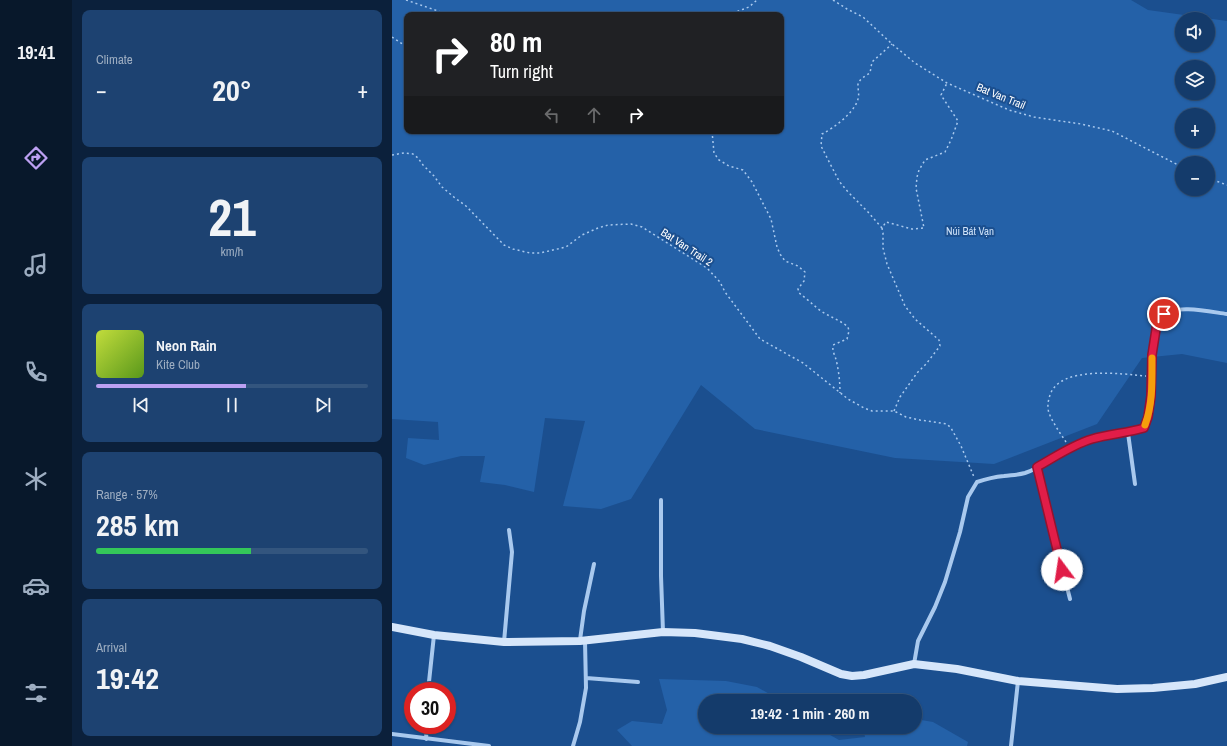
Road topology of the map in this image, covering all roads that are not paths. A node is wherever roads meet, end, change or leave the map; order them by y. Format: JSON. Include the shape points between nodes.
{"nodes":[{"id":1,"x":1227,"y":314,"type":"edge"},
{"id":2,"x":1128,"y":433,"type":"junction"},
{"id":3,"x":1037,"y":467,"type":"junction"},
{"id":4,"x":1135,"y":484,"type":"dead end"},
{"id":5,"x":661,"y":500,"type":"dead end"},
{"id":6,"x":509,"y":530,"type":"dead end"},
{"id":7,"x":594,"y":564,"type":"dead end"},
{"id":8,"x":1070,"y":599,"type":"dead end"},
{"id":9,"x":392,"y":627,"type":"edge"},
{"id":10,"x":663,"y":632,"type":"junction"},
{"id":11,"x":434,"y":635,"type":"junction"},
{"id":12,"x":583,"y":641,"type":"junction"},
{"id":13,"x":504,"y":642,"type":"junction"},
{"id":14,"x":914,"y":664,"type":"junction"},
{"id":15,"x":1227,"y":677,"type":"edge"},
{"id":16,"x":586,"y":678,"type":"junction"},
{"id":17,"x":1018,"y":681,"type":"junction"},
{"id":18,"x":429,"y":682,"type":"edge"},
{"id":19,"x":638,"y":682,"type":"dead end"},
{"id":20,"x":392,"y":734,"type":"edge"},
{"id":21,"x":426,"y":734,"type":"edge"},
{"id":22,"x":426,"y":739,"type":"junction"},
{"id":23,"x":489,"y":746,"type":"edge"},
{"id":24,"x":573,"y":746,"type":"edge"},
{"id":25,"x":1011,"y":746,"type":"edge"}],
"edges":[{"from":1,"to":2,"type":"street","via":[[1194,310],[1174,310],[1164,314],[1157,323],[1152,355],[1148,417],[1144,428]]},
{"from":2,"to":3,"type":"street","via":[[1091,439],[1069,448]]},
{"from":2,"to":4,"type":"street"},
{"from":3,"to":8,"type":"street"},
{"from":3,"to":14,"type":"street","via":[[1025,473],[977,482],[968,497],[945,582],[918,641]]},
{"from":5,"to":10,"type":"street","via":[[660,576]]},
{"from":6,"to":13,"type":"street","via":[[512,552]]},
{"from":7,"to":12,"type":"street","via":[[584,611]]},
{"from":9,"to":11,"type":"main road"},
{"from":10,"to":12,"type":"main road"},
{"from":10,"to":14,"type":"main road","via":[[742,639],[770,646],[852,676]]},
{"from":11,"to":13,"type":"main road"},
{"from":11,"to":18,"type":"street"},
{"from":12,"to":13,"type":"main road"},
{"from":12,"to":16,"type":"street"},
{"from":14,"to":17,"type":"main road","via":[[957,669]]},
{"from":15,"to":17,"type":"main road","via":[[1195,684],[1117,689]]},
{"from":16,"to":19,"type":"street"},
{"from":16,"to":24,"type":"street","via":[[580,722]]},
{"from":17,"to":25,"type":"street"},
{"from":20,"to":22,"type":"street"},
{"from":21,"to":22,"type":"street"},
{"from":22,"to":23,"type":"street"}]}
